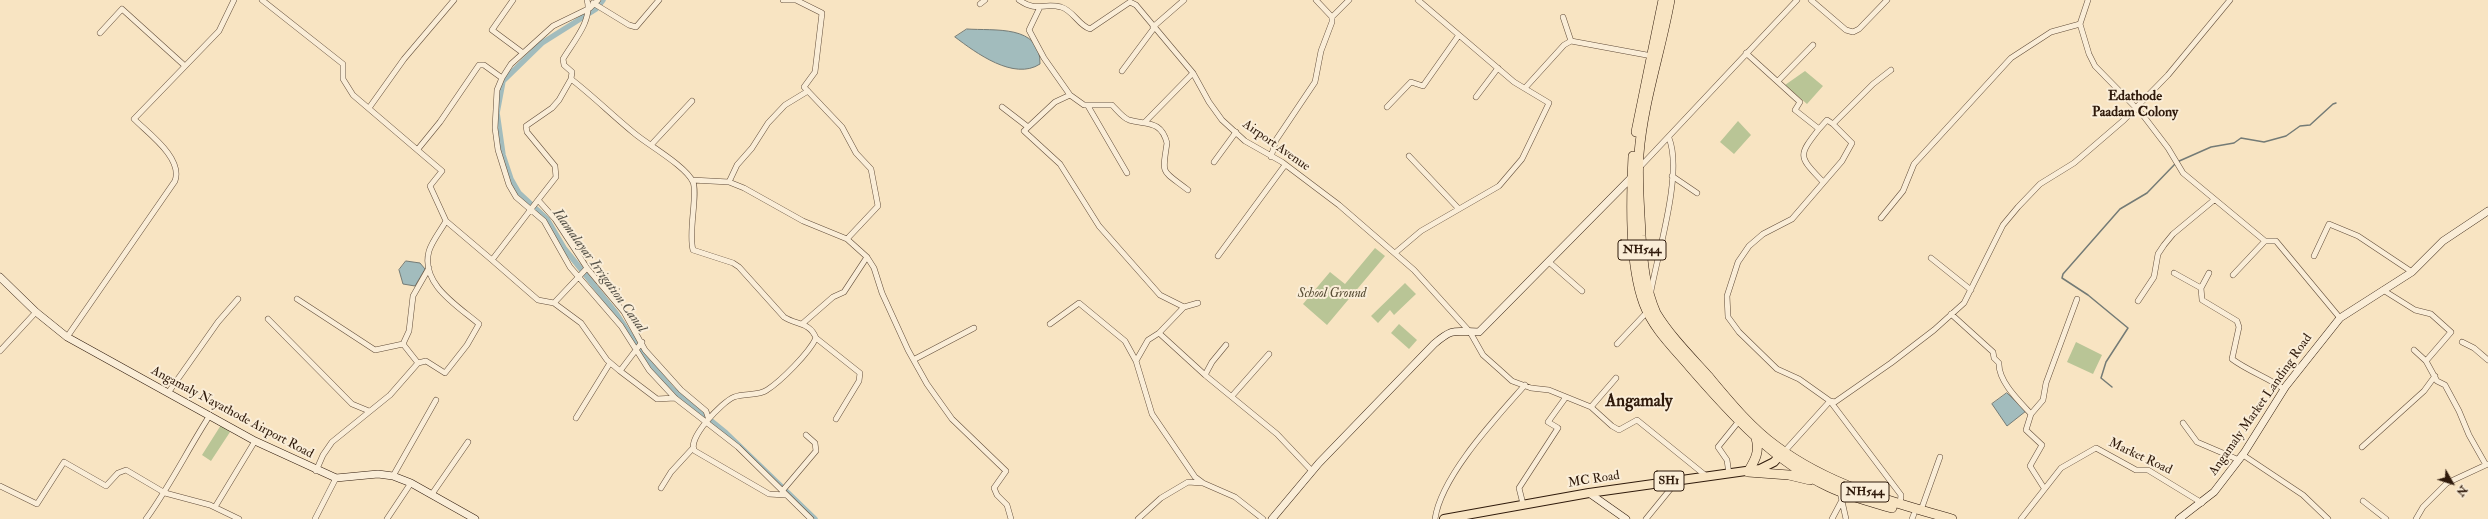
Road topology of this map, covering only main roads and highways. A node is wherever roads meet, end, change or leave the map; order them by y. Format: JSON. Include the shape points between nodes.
{"nodes":[{"id":1,"x":1664,"y":0,"type":"edge"},
{"id":2,"x":1670,"y":0,"type":"edge"},
{"id":3,"x":1631,"y":178,"type":"junction"},
{"id":4,"x":2488,"y":211,"type":"edge"},
{"id":5,"x":0,"y":277,"type":"edge"},
{"id":6,"x":1756,"y":438,"type":"junction"},
{"id":7,"x":1780,"y":453,"type":"junction"},
{"id":8,"x":1748,"y":472,"type":"junction"},
{"id":9,"x":1817,"y":481,"type":"junction"},
{"id":10,"x":1589,"y":493,"type":"junction"},
{"id":11,"x":1915,"y":514,"type":"edge"},
{"id":12,"x":475,"y":519,"type":"edge"},
{"id":13,"x":1272,"y":519,"type":"edge"},
{"id":14,"x":1444,"y":519,"type":"edge"},
{"id":15,"x":1626,"y":519,"type":"edge"},
{"id":16,"x":1930,"y":519,"type":"edge"},
{"id":17,"x":1952,"y":519,"type":"edge"},
{"id":18,"x":2179,"y":519,"type":"edge"}],
"edges":[{"from":1,"to":3,"type":"highway","number":"NH544","via":[[1638,115]]},
{"from":2,"to":7,"type":"highway","number":"NH544","via":[[1643,124],[1639,168],[1643,257],[1649,298],[1661,321],[1684,349]]},
{"from":3,"to":6,"type":"highway","number":"NH544","via":[[1636,270],[1647,312],[1658,329]]},
{"from":3,"to":13,"type":"main road","via":[[1479,332],[1448,332],[1434,344],[1312,471]]},
{"from":4,"to":18,"type":"main road","name":"Angamaly Market Landing Road","via":[[2443,241],[2412,272],[2340,318],[2284,389],[2241,458],[2202,503]]},
{"from":5,"to":12,"type":"main road","name":"Angamaly Nayathode Airport Road","via":[[67,338],[255,441],[336,478],[378,474],[393,476],[432,494]]},
{"from":6,"to":7,"type":"highway","number":"NH544"},
{"from":6,"to":8,"type":"highway","via":[[1756,459]]},
{"from":7,"to":8,"type":"main road","name":"MC Road","number":"SH1"},
{"from":7,"to":9,"type":"highway","number":"NH544"},
{"from":7,"to":11,"type":"highway","number":"NH544","via":[[1842,483],[1900,504]]},
{"from":8,"to":9,"type":"highway","number":"SH1","via":[[1789,475]]},
{"from":8,"to":10,"type":"main road","name":"MC Road","number":"SH1","via":[[1705,475]]},
{"from":9,"to":11,"type":"highway","number":"NH544","via":[[1840,492]]},
{"from":10,"to":14,"type":"main road","name":"MC Road","number":"SH1"},
{"from":10,"to":15,"type":"main road"},
{"from":11,"to":16,"type":"highway","number":"NH544"},
{"from":11,"to":17,"type":"highway","number":"NH544"}]}
